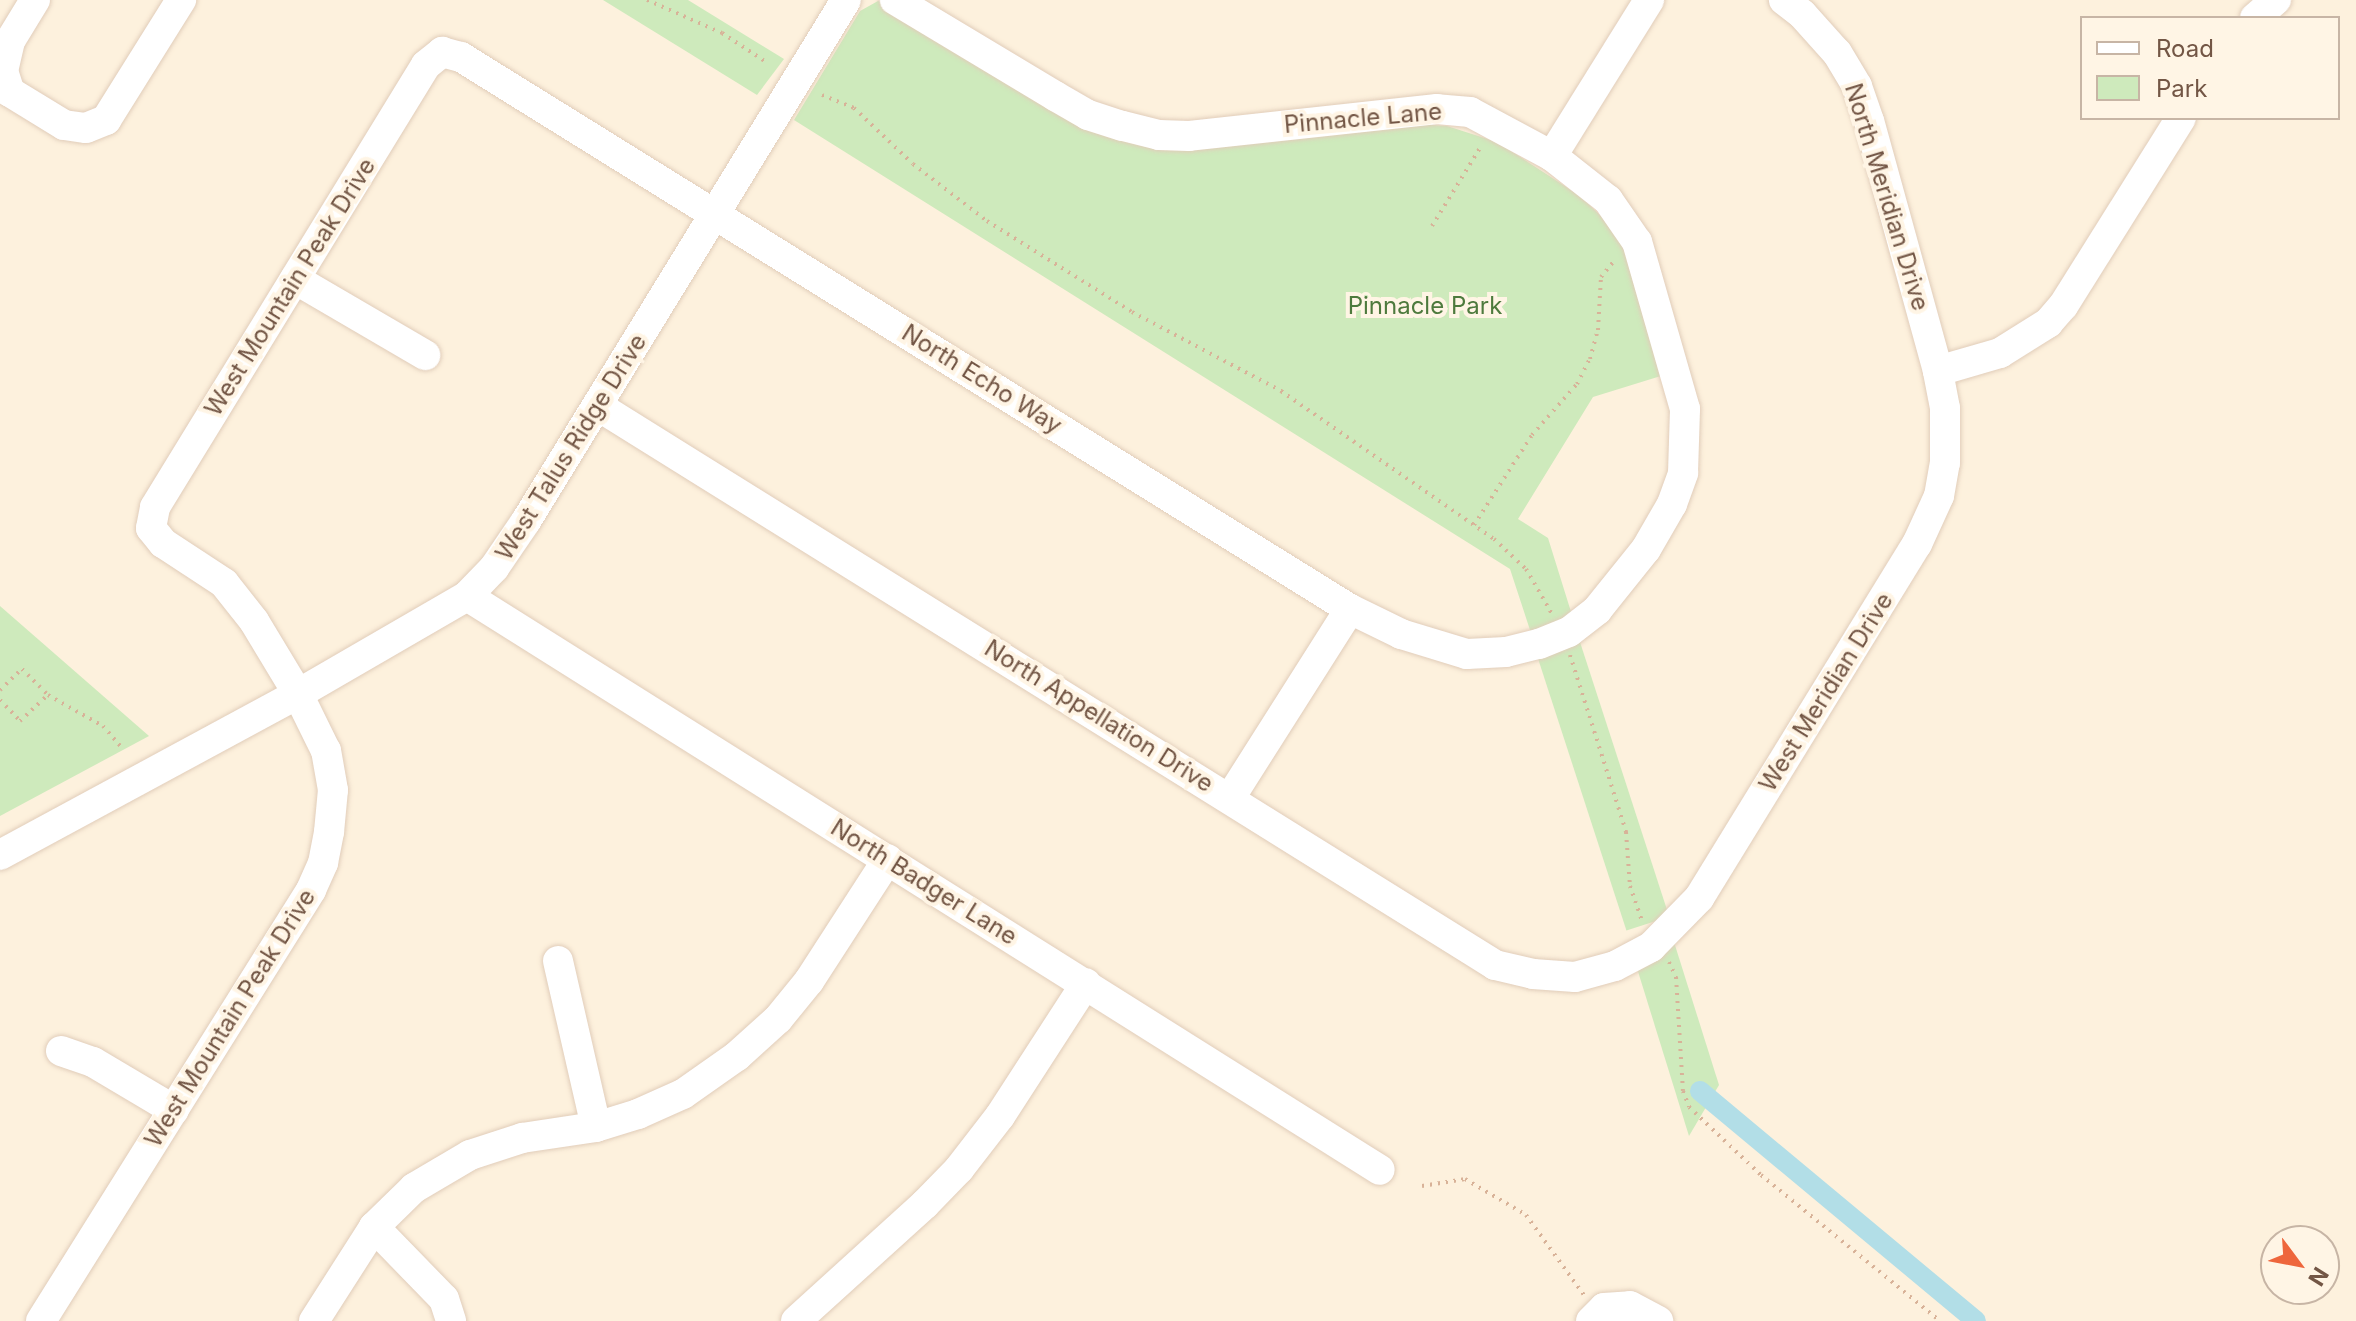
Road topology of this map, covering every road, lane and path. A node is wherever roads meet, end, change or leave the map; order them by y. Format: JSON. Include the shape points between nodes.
{"nodes":[{"id":1,"x":35,"y":0,"type":"edge"},
{"id":2,"x":181,"y":0,"type":"edge"},
{"id":3,"x":647,"y":0,"type":"edge"},
{"id":4,"x":846,"y":0,"type":"edge"},
{"id":5,"x":895,"y":0,"type":"edge"},
{"id":6,"x":1649,"y":0,"type":"edge"},
{"id":7,"x":1784,"y":0,"type":"edge"},
{"id":8,"x":2276,"y":0,"type":"edge"},
{"id":9,"x":2257,"y":16,"type":"edge"},
{"id":10,"x":442,"y":52,"type":"joint"},
{"id":11,"x":766,"y":62,"type":"dead end"},
{"id":12,"x":5,"y":95,"type":"edge"},
{"id":13,"x":822,"y":95,"type":"dead end"},
{"id":14,"x":2180,"y":120,"type":"edge"},
{"id":15,"x":1480,"y":148,"type":"dead end"},
{"id":16,"x":1552,"y":156,"type":"junction"},
{"id":17,"x":716,"y":212,"type":"junction"},
{"id":18,"x":1432,"y":226,"type":"dead end"},
{"id":19,"x":1615,"y":260,"type":"dead end"},
{"id":20,"x":295,"y":279,"type":"junction"},
{"id":21,"x":425,"y":355,"type":"dead end"},
{"id":22,"x":1938,"y":371,"type":"junction"},
{"id":23,"x":598,"y":406,"type":"junction"},
{"id":24,"x":1474,"y":525,"type":"junction"},
{"id":25,"x":467,"y":596,"type":"junction"},
{"id":26,"x":1350,"y":609,"type":"junction"},
{"id":27,"x":1550,"y":640,"type":"junction"},
{"id":28,"x":0,"y":690,"type":"edge"},
{"id":29,"x":298,"y":694,"type":"junction"},
{"id":30,"x":48,"y":695,"type":"junction"},
{"id":31,"x":0,"y":700,"type":"edge"},
{"id":32,"x":123,"y":749,"type":"dead end"},
{"id":33,"x":1230,"y":798,"type":"junction"},
{"id":34,"x":0,"y":855,"type":"edge"},
{"id":35,"x":888,"y":859,"type":"junction"},
{"id":36,"x":1642,"y":921,"type":"dead end"},
{"id":37,"x":558,"y":961,"type":"dead end"},
{"id":38,"x":1669,"y":961,"type":"dead end"},
{"id":39,"x":1615,"y":966,"type":"joint"},
{"id":40,"x":1086,"y":983,"type":"junction"},
{"id":41,"x":61,"y":1051,"type":"dead end"},
{"id":42,"x":174,"y":1110,"type":"junction"},
{"id":43,"x":596,"y":1127,"type":"junction"},
{"id":44,"x":1380,"y":1170,"type":"dead end"},
{"id":45,"x":1422,"y":1186,"type":"dead end"},
{"id":46,"x":374,"y":1227,"type":"junction"},
{"id":47,"x":1590,"y":1312,"type":"edge"},
{"id":48,"x":41,"y":1321,"type":"edge"},
{"id":49,"x":314,"y":1321,"type":"edge"},
{"id":50,"x":451,"y":1321,"type":"edge"},
{"id":51,"x":796,"y":1321,"type":"edge"},
{"id":52,"x":1658,"y":1321,"type":"edge"},
{"id":53,"x":1940,"y":1321,"type":"edge"}],
"edges":[{"from":1,"to":12,"type":"street","via":[[10,41],[3,71]]},
{"from":2,"to":12,"type":"street","via":[[106,120],[86,128],[64,125]]},
{"from":3,"to":11,"type":"path","via":[[722,33]]},
{"from":4,"to":17,"type":"street","name":"West Talus Ridge Drive"},
{"from":5,"to":16,"type":"street","name":"Pinnacle Lane","via":[[1066,103],[1159,135],[1437,109],[1470,112]]},
{"from":6,"to":16,"type":"street"},
{"from":7,"to":22,"type":"street","name":"North Meridian Drive","via":[[1837,53],[1857,86]]},
{"from":8,"to":9,"type":"street"},
{"from":10,"to":17,"type":"street","name":"North Echo Way","via":[[461,57]]},
{"from":10,"to":20,"type":"street","name":"West Mountain Peak Drive","via":[[426,65]]},
{"from":13,"to":24,"type":"path","via":[[854,108],[913,164],[999,229],[1132,312],[1281,391]]},
{"from":14,"to":22,"type":"street","via":[[2048,323],[2000,353]]},
{"from":15,"to":18,"type":"path"},
{"from":16,"to":27,"type":"street","name":"Pinnacle Lane","via":[[1608,200],[1637,242],[1685,409],[1687,440],[1676,494],[1646,549],[1597,610]]},
{"from":17,"to":23,"type":"street","name":"West Talus Ridge Drive"},
{"from":17,"to":26,"type":"street","name":"North Echo Way"},
{"from":19,"to":24,"type":"path","via":[[1601,277],[1598,330],[1577,384],[1532,435]]},
{"from":20,"to":21,"type":"street"},
{"from":20,"to":29,"type":"street","name":"West Mountain Peak Drive","via":[[155,507],[151,528],[163,543],[224,583]]},
{"from":22,"to":39,"type":"street","name":"West Meridian Drive","via":[[1945,408],[1945,463],[1939,496],[1917,544],[1699,898],[1651,947]]},
{"from":23,"to":25,"type":"street","name":"West Talus Ridge Drive","via":[[494,568]]},
{"from":23,"to":33,"type":"street","name":"North Appellation Drive"},
{"from":24,"to":27,"type":"path","via":[[1526,569]]},
{"from":25,"to":29,"type":"street","name":"West Talus Ridge Drive"},
{"from":25,"to":35,"type":"street","name":"North Badger Lane"},
{"from":26,"to":27,"type":"street","name":"North Echo Way","via":[[1411,638],[1467,654],[1506,652]]},
{"from":26,"to":33,"type":"street"},
{"from":27,"to":36,"type":"path","via":[[1626,832],[1630,886]]},
{"from":28,"to":30,"type":"path","via":[[22,669]]},
{"from":29,"to":34,"type":"street","name":"West Talus Ridge Drive"},
{"from":29,"to":42,"type":"street","name":"West Mountain Peak Drive","via":[[326,751],[333,790],[323,863]]},
{"from":30,"to":31,"type":"path","via":[[20,721]]},
{"from":30,"to":32,"type":"path","via":[[103,726]]},
{"from":33,"to":39,"type":"street","name":"North Appellation Drive","via":[[1495,965],[1575,977]]},
{"from":35,"to":40,"type":"street","name":"North Badger Lane"},
{"from":35,"to":43,"type":"street","via":[[809,981],[778,1019],[683,1094]]},
{"from":37,"to":43,"type":"street"},
{"from":38,"to":53,"type":"path","via":[[1676,977],[1683,1091],[1689,1107],[1761,1175]]},
{"from":40,"to":44,"type":"street","name":"North Badger Lane"},
{"from":40,"to":51,"type":"street","via":[[959,1169]]},
{"from":41,"to":42,"type":"street","via":[[93,1062]]},
{"from":42,"to":48,"type":"street","name":"West Mountain Peak Drive"},
{"from":43,"to":46,"type":"street","via":[[522,1138],[470,1155],[414,1188]]},
{"from":45,"to":47,"type":"path","via":[[1465,1179],[1526,1215]]},
{"from":46,"to":49,"type":"street"},
{"from":46,"to":50,"type":"street","via":[[444,1299]]},
{"from":47,"to":52,"type":"street","via":[[1630,1306]]}]}
